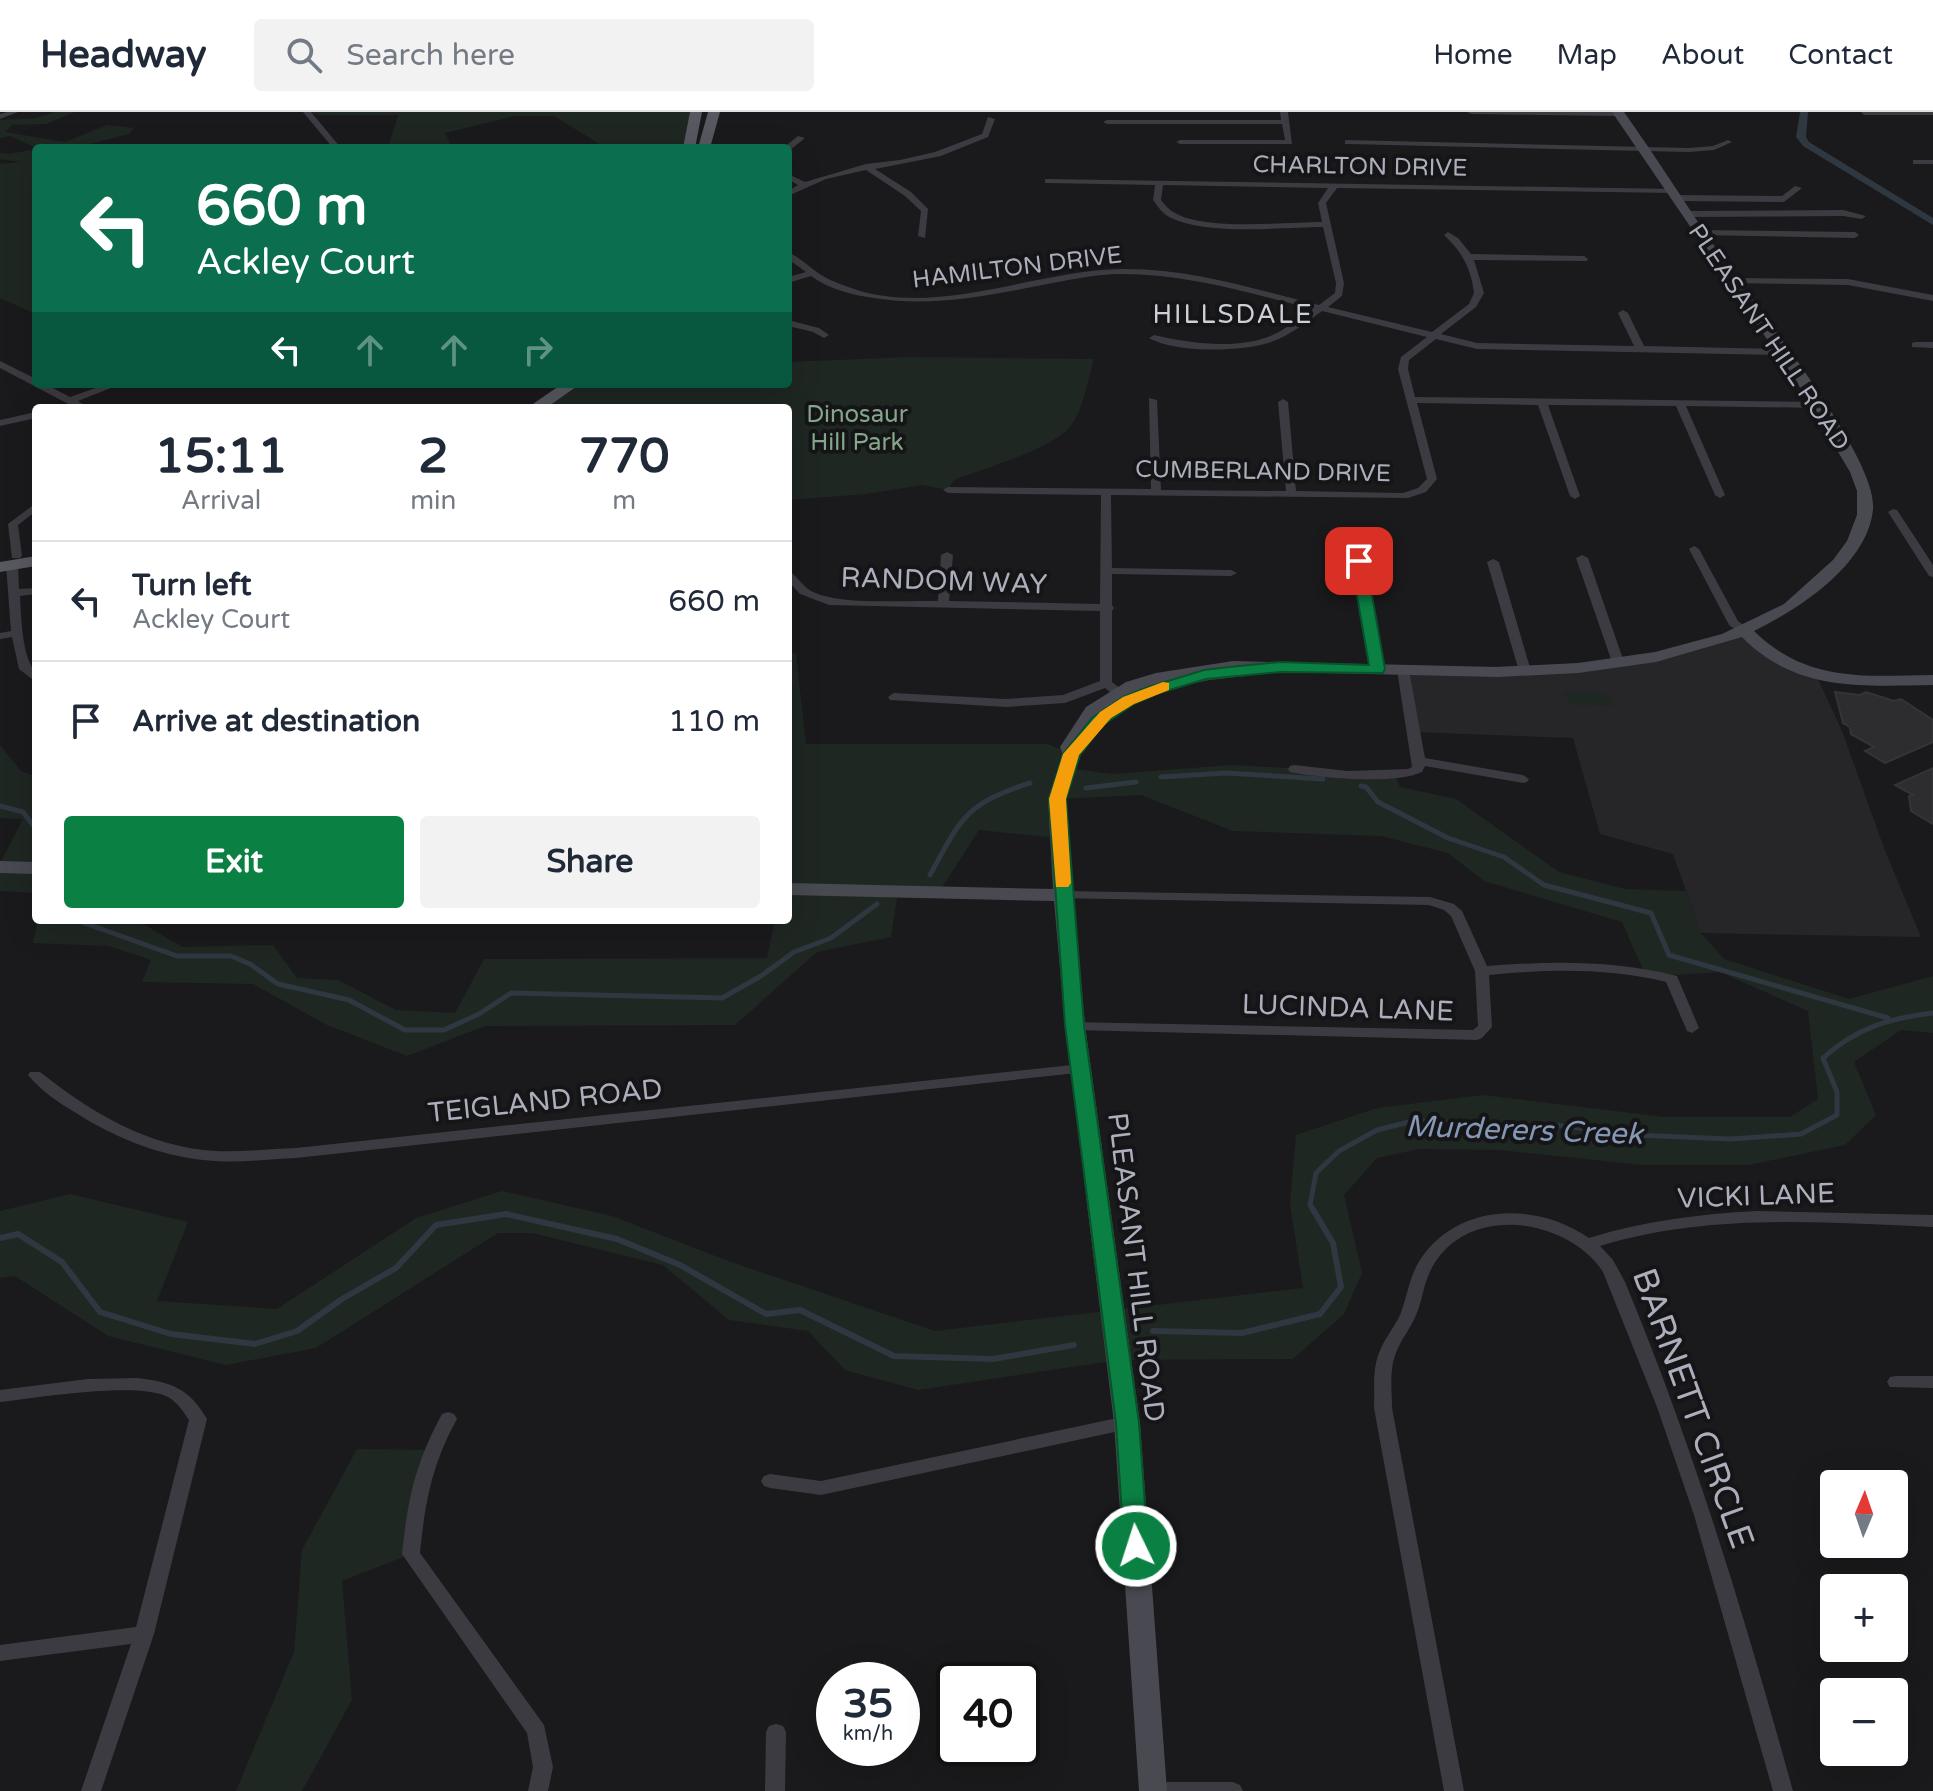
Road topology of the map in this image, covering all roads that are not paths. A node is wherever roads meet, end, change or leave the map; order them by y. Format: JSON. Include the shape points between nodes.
{"nodes":[{"id":1,"x":14,"y":112,"type":"edge"},
{"id":2,"x":307,"y":112,"type":"edge"},
{"id":3,"x":696,"y":112,"type":"edge"},
{"id":4,"x":714,"y":112,"type":"edge"},
{"id":5,"x":1284,"y":112,"type":"edge"},
{"id":6,"x":1471,"y":112,"type":"edge"},
{"id":7,"x":1619,"y":113,"type":"edge"},
{"id":8,"x":1864,"y":113,"type":"edge"},
{"id":9,"x":1933,"y":113,"type":"edge"},
{"id":10,"x":0,"y":117,"type":"edge"},
{"id":11,"x":991,"y":119,"type":"dead end"},
{"id":12,"x":1107,"y":122,"type":"dead end"},
{"id":13,"x":1285,"y":122,"type":"junction"},
{"id":14,"x":801,"y":138,"type":"dead end"},
{"id":15,"x":1180,"y":142,"type":"dead end"},
{"id":16,"x":1348,"y":142,"type":"dead end"},
{"id":17,"x":1728,"y":142,"type":"dead end"},
{"id":18,"x":334,"y":144,"type":"edge"},
{"id":19,"x":690,"y":144,"type":"edge"},
{"id":20,"x":705,"y":144,"type":"edge"},
{"id":21,"x":792,"y":144,"type":"edge"},
{"id":22,"x":1642,"y":150,"type":"junction"},
{"id":23,"x":1916,"y":162,"type":"dead end"},
{"id":24,"x":1933,"y":162,"type":"edge"},
{"id":25,"x":866,"y":166,"type":"junction"},
{"id":26,"x":792,"y":178,"type":"edge"},
{"id":27,"x":1048,"y":181,"type":"dead end"},
{"id":28,"x":1159,"y":183,"type":"junction"},
{"id":29,"x":803,"y":184,"type":"junction"},
{"id":30,"x":1334,"y":186,"type":"junction"},
{"id":31,"x":1798,"y":188,"type":"dead end"},
{"id":32,"x":792,"y":191,"type":"edge"},
{"id":33,"x":1674,"y":195,"type":"junction"},
{"id":34,"x":1687,"y":214,"type":"junction"},
{"id":35,"x":1862,"y":216,"type":"dead end"},
{"id":36,"x":1328,"y":224,"type":"junction"},
{"id":37,"x":1701,"y":233,"type":"junction"},
{"id":38,"x":1448,"y":235,"type":"dead end"},
{"id":39,"x":1855,"y":235,"type":"dead end"},
{"id":40,"x":922,"y":236,"type":"dead end"},
{"id":41,"x":1469,"y":257,"type":"junction"},
{"id":42,"x":792,"y":259,"type":"edge"},
{"id":43,"x":1584,"y":259,"type":"dead end"},
{"id":44,"x":808,"y":274,"type":"junction"},
{"id":45,"x":792,"y":279,"type":"edge"},
{"id":46,"x":1732,"y":281,"type":"junction"},
{"id":47,"x":1933,"y":298,"type":"edge"},
{"id":48,"x":1318,"y":309,"type":"junction"},
{"id":49,"x":1623,"y":313,"type":"dead end"},
{"id":50,"x":792,"y":324,"type":"edge"},
{"id":51,"x":824,"y":335,"type":"dead end"},
{"id":52,"x":1431,"y":337,"type":"junction"},
{"id":53,"x":1154,"y":338,"type":"dead end"},
{"id":54,"x":1915,"y":345,"type":"dead end"},
{"id":55,"x":1933,"y":345,"type":"edge"},
{"id":56,"x":1640,"y":349,"type":"junction"},
{"id":57,"x":1781,"y":352,"type":"junction"},
{"id":58,"x":0,"y":364,"type":"edge"},
{"id":59,"x":32,"y":380,"type":"edge"},
{"id":60,"x":46,"y":388,"type":"edge"},
{"id":61,"x":108,"y":388,"type":"edge"},
{"id":62,"x":551,"y":388,"type":"edge"},
{"id":63,"x":566,"y":388,"type":"edge"},
{"id":64,"x":1152,"y":400,"type":"dead end"},
{"id":65,"x":1412,"y":400,"type":"junction"},
{"id":66,"x":1283,"y":402,"type":"dead end"},
{"id":67,"x":1542,"y":402,"type":"junction"},
{"id":68,"x":73,"y":404,"type":"edge"},
{"id":69,"x":77,"y":404,"type":"edge"},
{"id":70,"x":526,"y":404,"type":"edge"},
{"id":71,"x":541,"y":404,"type":"edge"},
{"id":72,"x":1680,"y":405,"type":"junction"},
{"id":73,"x":1820,"y":405,"type":"junction"},
{"id":74,"x":32,"y":416,"type":"edge"},
{"id":75,"x":0,"y":423,"type":"edge"},
{"id":76,"x":948,"y":490,"type":"dead end"},
{"id":77,"x":1106,"y":491,"type":"junction"},
{"id":78,"x":1156,"y":491,"type":"junction"},
{"id":79,"x":1291,"y":493,"type":"junction"},
{"id":80,"x":1720,"y":495,"type":"dead end"},
{"id":81,"x":1575,"y":496,"type":"dead end"},
{"id":82,"x":32,"y":509,"type":"edge"},
{"id":83,"x":1893,"y":512,"type":"dead end"},
{"id":84,"x":1694,"y":549,"type":"dead end"},
{"id":85,"x":32,"y":554,"type":"edge"},
{"id":86,"x":947,"y":555,"type":"dead end"},
{"id":87,"x":1582,"y":558,"type":"dead end"},
{"id":88,"x":32,"y":561,"type":"edge"},
{"id":89,"x":1359,"y":561,"type":"dead end"},
{"id":90,"x":7,"y":562,"type":"edge"},
{"id":91,"x":1493,"y":562,"type":"dead end"},
{"id":92,"x":1107,"y":571,"type":"junction"},
{"id":93,"x":1231,"y":573,"type":"dead end"},
{"id":94,"x":1933,"y":574,"type":"edge"},
{"id":95,"x":792,"y":578,"type":"edge"},
{"id":96,"x":32,"y":591,"type":"edge"},
{"id":97,"x":14,"y":593,"type":"junction"},
{"id":98,"x":943,"y":605,"type":"junction"},
{"id":99,"x":1108,"y":608,"type":"junction"},
{"id":100,"x":1746,"y":632,"type":"junction"},
{"id":101,"x":17,"y":633,"type":"junction"},
{"id":102,"x":0,"y":636,"type":"edge"},
{"id":103,"x":1618,"y":662,"type":"junction"},
{"id":104,"x":1378,"y":669,"type":"junction"},
{"id":105,"x":1403,"y":670,"type":"junction"},
{"id":106,"x":1525,"y":671,"type":"junction"},
{"id":107,"x":32,"y":675,"type":"edge"},
{"id":108,"x":1933,"y":680,"type":"edge"},
{"id":109,"x":1117,"y":692,"type":"junction"},
{"id":110,"x":894,"y":697,"type":"dead end"},
{"id":111,"x":1419,"y":761,"type":"junction"},
{"id":112,"x":1294,"y":769,"type":"dead end"},
{"id":113,"x":1523,"y":779,"type":"dead end"},
{"id":114,"x":0,"y":867,"type":"edge"},
{"id":115,"x":32,"y":868,"type":"edge"},
{"id":116,"x":792,"y":889,"type":"edge"},
{"id":117,"x":1063,"y":895,"type":"junction"},
{"id":118,"x":1482,"y":971,"type":"junction"},
{"id":119,"x":1075,"y":1025,"type":"junction"},
{"id":120,"x":1692,"y":1028,"type":"dead end"},
{"id":121,"x":1081,"y":1069,"type":"junction"},
{"id":122,"x":35,"y":1075,"type":"dead end"},
{"id":123,"x":1933,"y":1221,"type":"edge"},
{"id":124,"x":1585,"y":1245,"type":"junction"},
{"id":125,"x":1896,"y":1382,"type":"dead end"},
{"id":126,"x":1933,"y":1382,"type":"edge"},
{"id":127,"x":0,"y":1396,"type":"edge"},
{"id":128,"x":448,"y":1419,"type":"dead end"},
{"id":129,"x":1127,"y":1423,"type":"junction"},
{"id":130,"x":770,"y":1481,"type":"dead end"},
{"id":131,"x":144,"y":1634,"type":"junction"},
{"id":132,"x":0,"y":1653,"type":"edge"},
{"id":133,"x":776,"y":1732,"type":"dead end"},
{"id":134,"x":91,"y":1791,"type":"edge"},
{"id":135,"x":538,"y":1791,"type":"edge"},
{"id":136,"x":775,"y":1791,"type":"edge"},
{"id":137,"x":1153,"y":1791,"type":"edge"},
{"id":138,"x":1168,"y":1791,"type":"edge"},
{"id":139,"x":1233,"y":1791,"type":"edge"},
{"id":140,"x":1454,"y":1791,"type":"edge"},
{"id":141,"x":1783,"y":1791,"type":"edge"}],
"edges":[{"from":1,"to":10,"type":"street"},
{"from":2,"to":18,"type":"street"},
{"from":3,"to":19,"type":"main road"},
{"from":4,"to":20,"type":"main road"},
{"from":5,"to":13,"type":"street"},
{"from":6,"to":7,"type":"street"},
{"from":7,"to":22,"type":"street","name":"PLEASANT HILL ROAD"},
{"from":8,"to":9,"type":"street"},
{"from":11,"to":25,"type":"street","via":[[985,135],[937,154]]},
{"from":12,"to":13,"type":"street"},
{"from":13,"to":15,"type":"street","via":[[1289,142]]},
{"from":14,"to":21,"type":"street"},
{"from":16,"to":22,"type":"street"},
{"from":17,"to":22,"type":"street","via":[[1714,148]]},
{"from":22,"to":33,"type":"street","name":"PLEASANT HILL ROAD"},
{"from":23,"to":24,"type":"street"},
{"from":25,"to":29,"type":"street"},
{"from":25,"to":40,"type":"street","via":[[925,211]]},
{"from":26,"to":29,"type":"street"},
{"from":27,"to":28,"type":"street","name":"CHARLTON DRIVE"},
{"from":28,"to":30,"type":"street","name":"CHARLTON DRIVE"},
{"from":28,"to":36,"type":"street","via":[[1157,200],[1176,217]]},
{"from":29,"to":32,"type":"street"},
{"from":30,"to":33,"type":"street","name":"CHARLTON DRIVE"},
{"from":30,"to":36,"type":"street","via":[[1322,203]]},
{"from":31,"to":33,"type":"street","name":"CHARLTON DRIVE","via":[[1784,199]]},
{"from":33,"to":34,"type":"street","name":"PLEASANT HILL ROAD"},
{"from":34,"to":35,"type":"street"},
{"from":34,"to":37,"type":"street","name":"PLEASANT HILL ROAD"},
{"from":36,"to":48,"type":"street","via":[[1339,294]]},
{"from":37,"to":39,"type":"street"},
{"from":37,"to":46,"type":"street","name":"PLEASANT HILL ROAD"},
{"from":38,"to":41,"type":"street"},
{"from":41,"to":43,"type":"street"},
{"from":41,"to":52,"type":"street","via":[[1479,293],[1473,305]]},
{"from":42,"to":44,"type":"street","name":"HAMILTON DRIVE"},
{"from":44,"to":45,"type":"street"},
{"from":44,"to":48,"type":"street","name":"HAMILTON DRIVE","via":[[845,290],[900,300],[957,298],[1101,272],[1150,273],[1195,277]]},
{"from":46,"to":47,"type":"street","via":[[1848,282]]},
{"from":46,"to":57,"type":"street","name":"PLEASANT HILL ROAD"},
{"from":48,"to":52,"type":"street","name":"HAMILTON DRIVE"},
{"from":48,"to":53,"type":"street","via":[[1266,341],[1172,343]]},
{"from":49,"to":56,"type":"street"},
{"from":50,"to":51,"type":"street"},
{"from":52,"to":56,"type":"street","name":"HAMILTON DRIVE","via":[[1477,346]]},
{"from":52,"to":65,"type":"street","via":[[1404,359]]},
{"from":54,"to":55,"type":"street"},
{"from":56,"to":57,"type":"street","name":"HAMILTON DRIVE"},
{"from":57,"to":73,"type":"street","name":"PLEASANT HILL ROAD"},
{"from":58,"to":59,"type":"street"},
{"from":60,"to":68,"type":"street"},
{"from":61,"to":69,"type":"street"},
{"from":62,"to":70,"type":"main road"},
{"from":63,"to":71,"type":"main road"},
{"from":64,"to":78,"type":"street"},
{"from":65,"to":67,"type":"street"},
{"from":65,"to":79,"type":"street","name":"CUMBERLAND DRIVE","via":[[1432,479],[1422,490],[1404,496]]},
{"from":66,"to":79,"type":"street"},
{"from":67,"to":72,"type":"street"},
{"from":67,"to":81,"type":"street"},
{"from":72,"to":73,"type":"street"},
{"from":72,"to":80,"type":"street"},
{"from":73,"to":100,"type":"street","name":"PLEASANT HILL ROAD","via":[[1857,471],[1866,499],[1857,540],[1808,593]]},
{"from":74,"to":75,"type":"street"},
{"from":76,"to":77,"type":"street"},
{"from":77,"to":78,"type":"street","name":"CUMBERLAND DRIVE"},
{"from":77,"to":92,"type":"street","name":"CUMBERLAND DRIVE"},
{"from":78,"to":79,"type":"street","name":"CUMBERLAND DRIVE"},
{"from":82,"to":90,"type":"street","via":[[13,524]]},
{"from":83,"to":94,"type":"street"},
{"from":84,"to":100,"type":"street","via":[[1733,623]]},
{"from":85,"to":90,"type":"main road"},
{"from":86,"to":98,"type":"street"},
{"from":87,"to":103,"type":"street"},
{"from":88,"to":90,"type":"main road"},
{"from":89,"to":104,"type":"street"},
{"from":90,"to":97,"type":"street"},
{"from":91,"to":106,"type":"street"},
{"from":92,"to":93,"type":"street"},
{"from":92,"to":99,"type":"street","name":"CUMBERLAND DRIVE"},
{"from":95,"to":98,"type":"street","name":"RANDOM WAY","via":[[804,592],[829,602]]},
{"from":96,"to":97,"type":"street"},
{"from":97,"to":101,"type":"street"},
{"from":98,"to":99,"type":"street","name":"RANDOM WAY"},
{"from":99,"to":109,"type":"street","name":"CUMBERLAND DRIVE"},
{"from":100,"to":103,"type":"street","name":"PLEASANT HILL ROAD","via":[[1685,652]]},
{"from":100,"to":108,"type":"street","via":[[1792,670],[1839,680]]},
{"from":101,"to":102,"type":"street"},
{"from":101,"to":107,"type":"street","via":[[25,669]]},
{"from":103,"to":106,"type":"street","name":"PLEASANT HILL ROAD"},
{"from":104,"to":105,"type":"street","name":"PLEASANT HILL ROAD"},
{"from":104,"to":109,"type":"street","name":"PLEASANT HILL ROAD","via":[[1280,667]]},
{"from":105,"to":106,"type":"street","name":"PLEASANT HILL ROAD"},
{"from":105,"to":111,"type":"street"},
{"from":109,"to":110,"type":"street","via":[[1006,703]]},
{"from":109,"to":117,"type":"street","name":"PLEASANT HILL ROAD","via":[[1092,711],[1069,747],[1072,754],[1057,799]]},
{"from":111,"to":112,"type":"street","via":[[1410,773],[1348,775]]},
{"from":111,"to":113,"type":"street"},
{"from":114,"to":115,"type":"street"},
{"from":116,"to":117,"type":"street"},
{"from":117,"to":118,"type":"street","name":"LUCINDA LANE","via":[[1430,901],[1457,914]]},
{"from":117,"to":119,"type":"street","name":"PLEASANT HILL ROAD"},
{"from":118,"to":119,"type":"street","name":"LUCINDA LANE","via":[[1485,1027],[1477,1035]]},
{"from":118,"to":120,"type":"street","via":[[1555,964],[1643,970],[1672,979]]},
{"from":119,"to":121,"type":"street","name":"PLEASANT HILL ROAD"},
{"from":121,"to":122,"type":"street","name":"TEIGLAND ROAD","via":[[296,1153],[215,1156],[150,1146],[66,1102]]},
{"from":121,"to":129,"type":"street","name":"PLEASANT HILL ROAD"},
{"from":123,"to":124,"type":"street","name":"VICKI LANE","via":[[1692,1221],[1628,1229]]},
{"from":124,"to":140,"type":"street","name":"BARNETT CIRCLE","via":[[1540,1222],[1517,1218],[1461,1229],[1423,1269],[1409,1314],[1386,1356],[1383,1408]]},
{"from":124,"to":141,"type":"street","name":"BARNETT CIRCLE","via":[[1607,1264],[1658,1387],[1722,1572]]},
{"from":125,"to":126,"type":"street"},
{"from":127,"to":131,"type":"street","via":[[72,1387],[147,1386],[172,1392],[198,1419]]},
{"from":128,"to":135,"type":"street","via":[[419,1482],[411,1554],[537,1731],[543,1767]]},
{"from":129,"to":130,"type":"street","via":[[821,1488]]},
{"from":129,"to":137,"type":"street","name":"PLEASANT HILL ROAD"},
{"from":131,"to":132,"type":"street"},
{"from":131,"to":134,"type":"street"},
{"from":133,"to":136,"type":"street"},
{"from":138,"to":139,"type":"street"}]}
